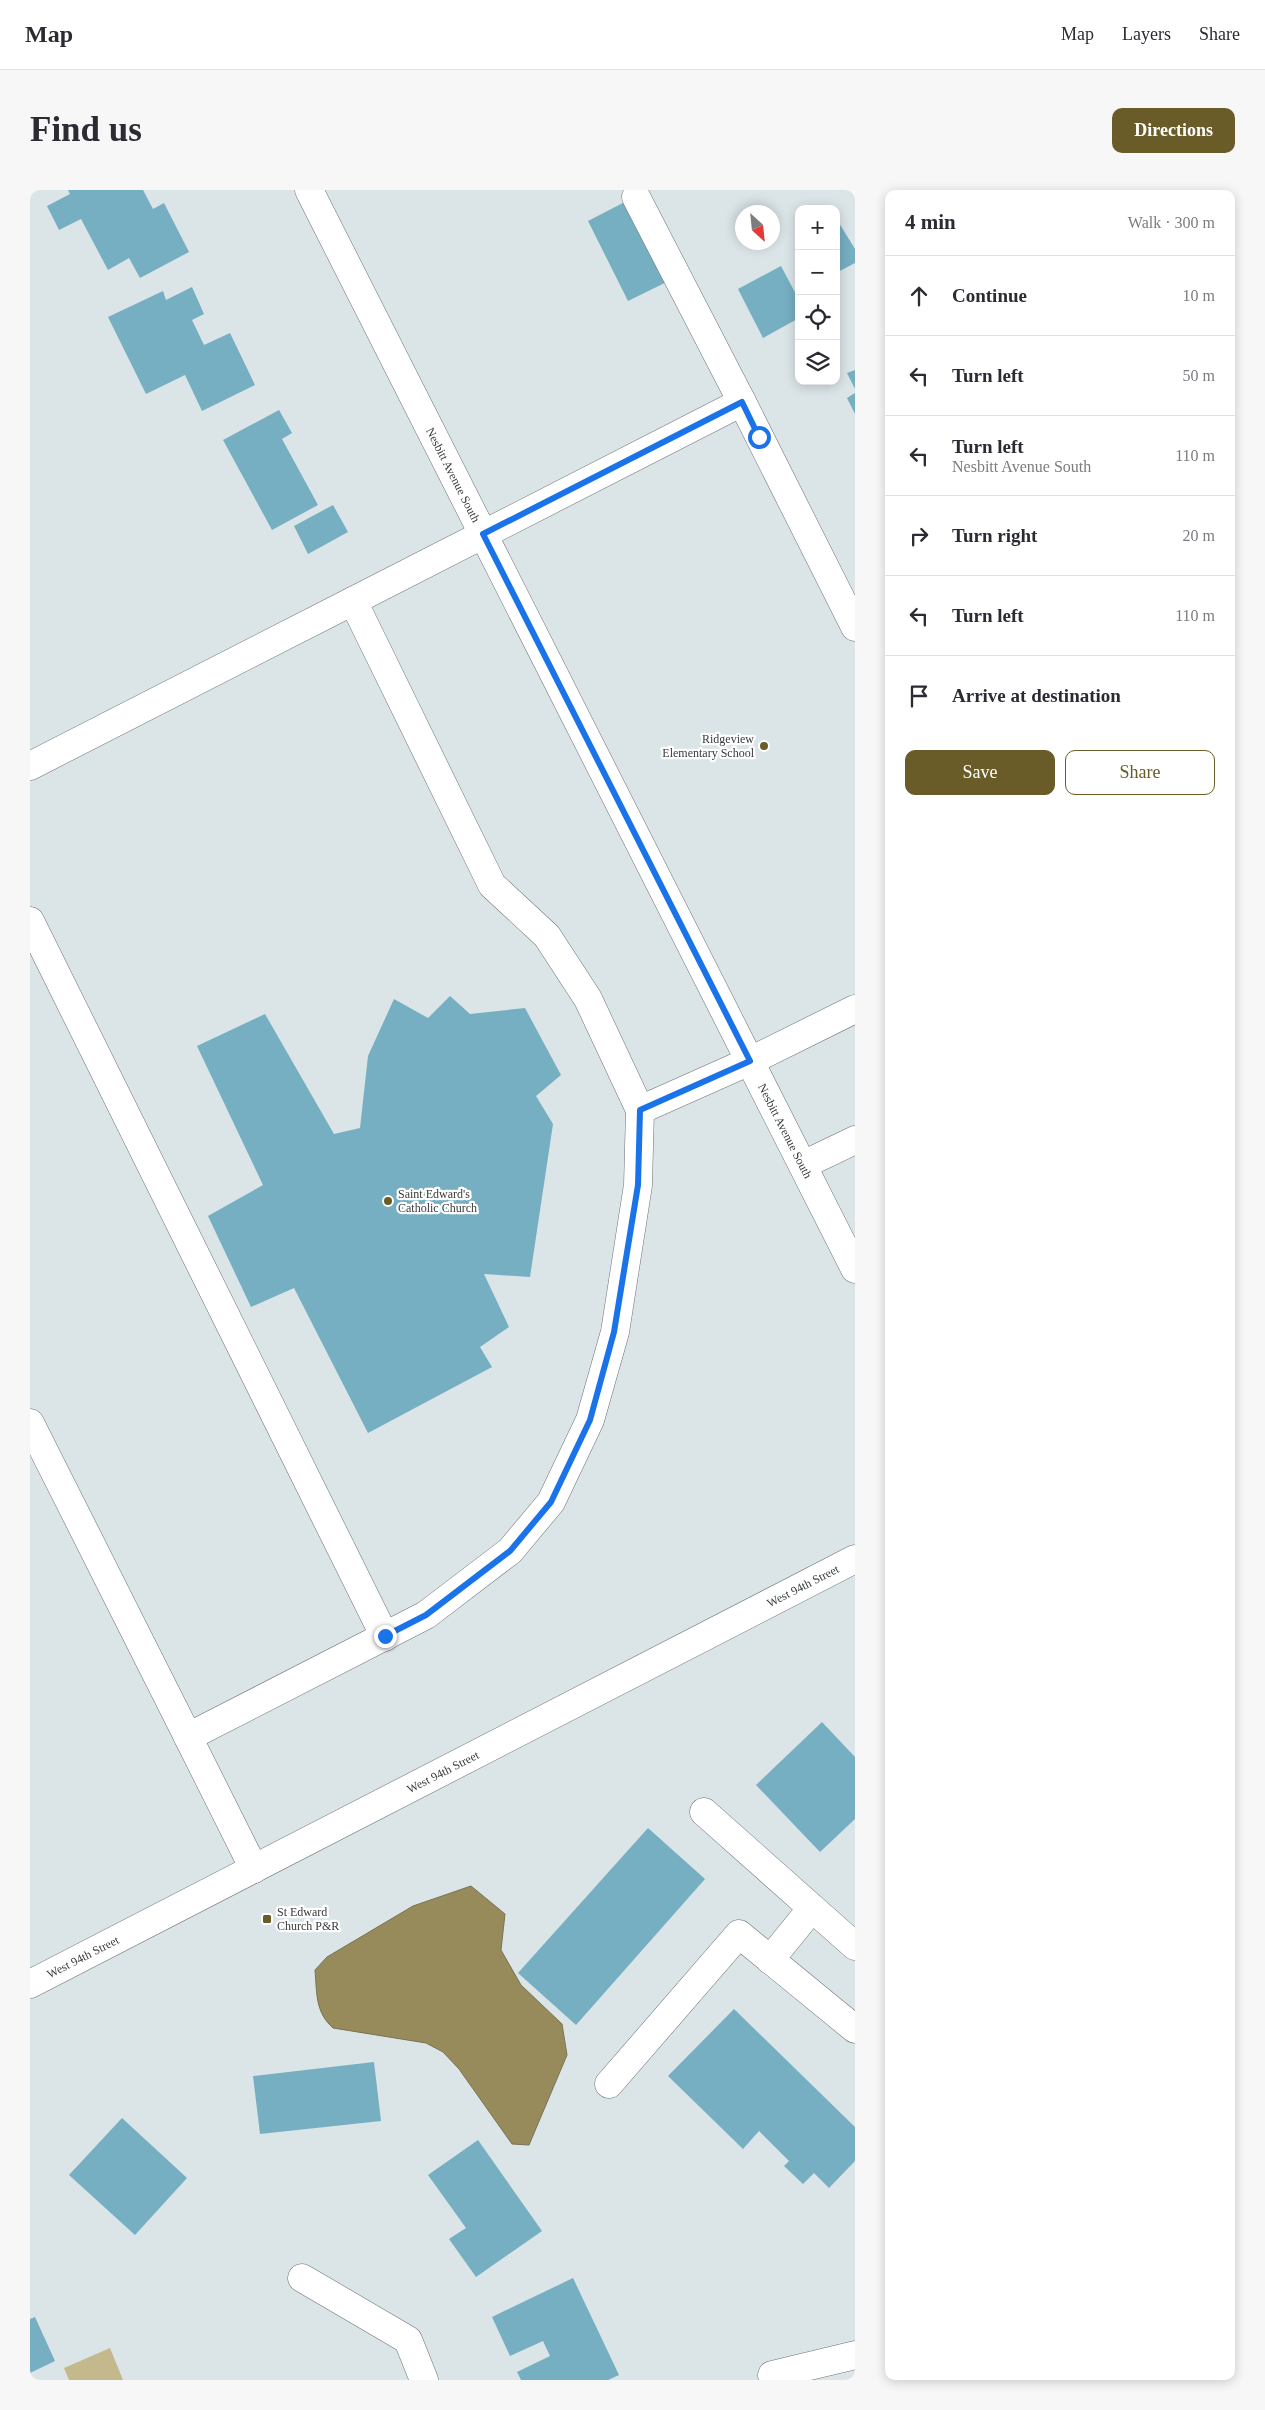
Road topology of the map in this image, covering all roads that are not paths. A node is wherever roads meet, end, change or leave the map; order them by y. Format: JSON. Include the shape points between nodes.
{"nodes":[{"id":1,"x":309,"y":190,"type":"edge"},
{"id":2,"x":636,"y":196,"type":"dead end"},
{"id":3,"x":742,"y":402,"type":"junction"},
{"id":4,"x":483,"y":534,"type":"junction"},
{"id":5,"x":353,"y":601,"type":"junction"},
{"id":6,"x":855,"y":627,"type":"edge"},
{"id":7,"x":30,"y":766,"type":"edge"},
{"id":8,"x":30,"y":921,"type":"edge"},
{"id":9,"x":855,"y":1009,"type":"edge"},
{"id":10,"x":750,"y":1061,"type":"junction"},
{"id":11,"x":640,"y":1110,"type":"junction"},
{"id":12,"x":855,"y":1140,"type":"edge"},
{"id":13,"x":803,"y":1165,"type":"junction"},
{"id":14,"x":855,"y":1269,"type":"edge"},
{"id":15,"x":30,"y":1423,"type":"edge"},
{"id":16,"x":855,"y":1559,"type":"edge"},
{"id":17,"x":385,"y":1636,"type":"junction"},
{"id":18,"x":188,"y":1737,"type":"junction"},
{"id":19,"x":704,"y":1812,"type":"dead end"},
{"id":20,"x":254,"y":1869,"type":"junction"},
{"id":21,"x":812,"y":1908,"type":"junction"},
{"id":22,"x":855,"y":1946,"type":"edge"},
{"id":23,"x":770,"y":1960,"type":"junction"},
{"id":24,"x":30,"y":1984,"type":"edge"},
{"id":25,"x":855,"y":2029,"type":"edge"},
{"id":26,"x":609,"y":2084,"type":"dead end"},
{"id":27,"x":302,"y":2278,"type":"dead end"},
{"id":28,"x":855,"y":2355,"type":"edge"},
{"id":29,"x":772,"y":2375,"type":"dead end"},
{"id":30,"x":424,"y":2380,"type":"edge"}],
"edges":[{"from":1,"to":4,"type":"street","name":"Nesbitt Avenue South"},
{"from":2,"to":3,"type":"street"},
{"from":3,"to":4,"type":"street"},
{"from":3,"to":6,"type":"street"},
{"from":4,"to":5,"type":"street"},
{"from":4,"to":10,"type":"street","name":"Nesbitt Avenue South"},
{"from":5,"to":7,"type":"street"},
{"from":5,"to":11,"type":"street","via":[[492,885],[547,936],[588,999]]},
{"from":8,"to":17,"type":"street"},
{"from":9,"to":10,"type":"street"},
{"from":10,"to":11,"type":"street"},
{"from":10,"to":13,"type":"street","name":"Nesbitt Avenue South"},
{"from":11,"to":17,"type":"street","via":[[638,1185],[614,1332],[590,1420],[551,1502],[510,1551],[426,1615]]},
{"from":12,"to":13,"type":"street"},
{"from":13,"to":14,"type":"street","name":"Nesbitt Avenue South"},
{"from":15,"to":18,"type":"street"},
{"from":16,"to":20,"type":"street","name":"West 94th Street"},
{"from":17,"to":18,"type":"street"},
{"from":18,"to":20,"type":"street"},
{"from":19,"to":21,"type":"street"},
{"from":20,"to":24,"type":"street","name":"West 94th Street"},
{"from":21,"to":22,"type":"street"},
{"from":21,"to":23,"type":"street"},
{"from":23,"to":25,"type":"street"},
{"from":23,"to":26,"type":"street","via":[[739,1934]]},
{"from":27,"to":30,"type":"street","via":[[408,2340]]},
{"from":28,"to":29,"type":"street"}]}
